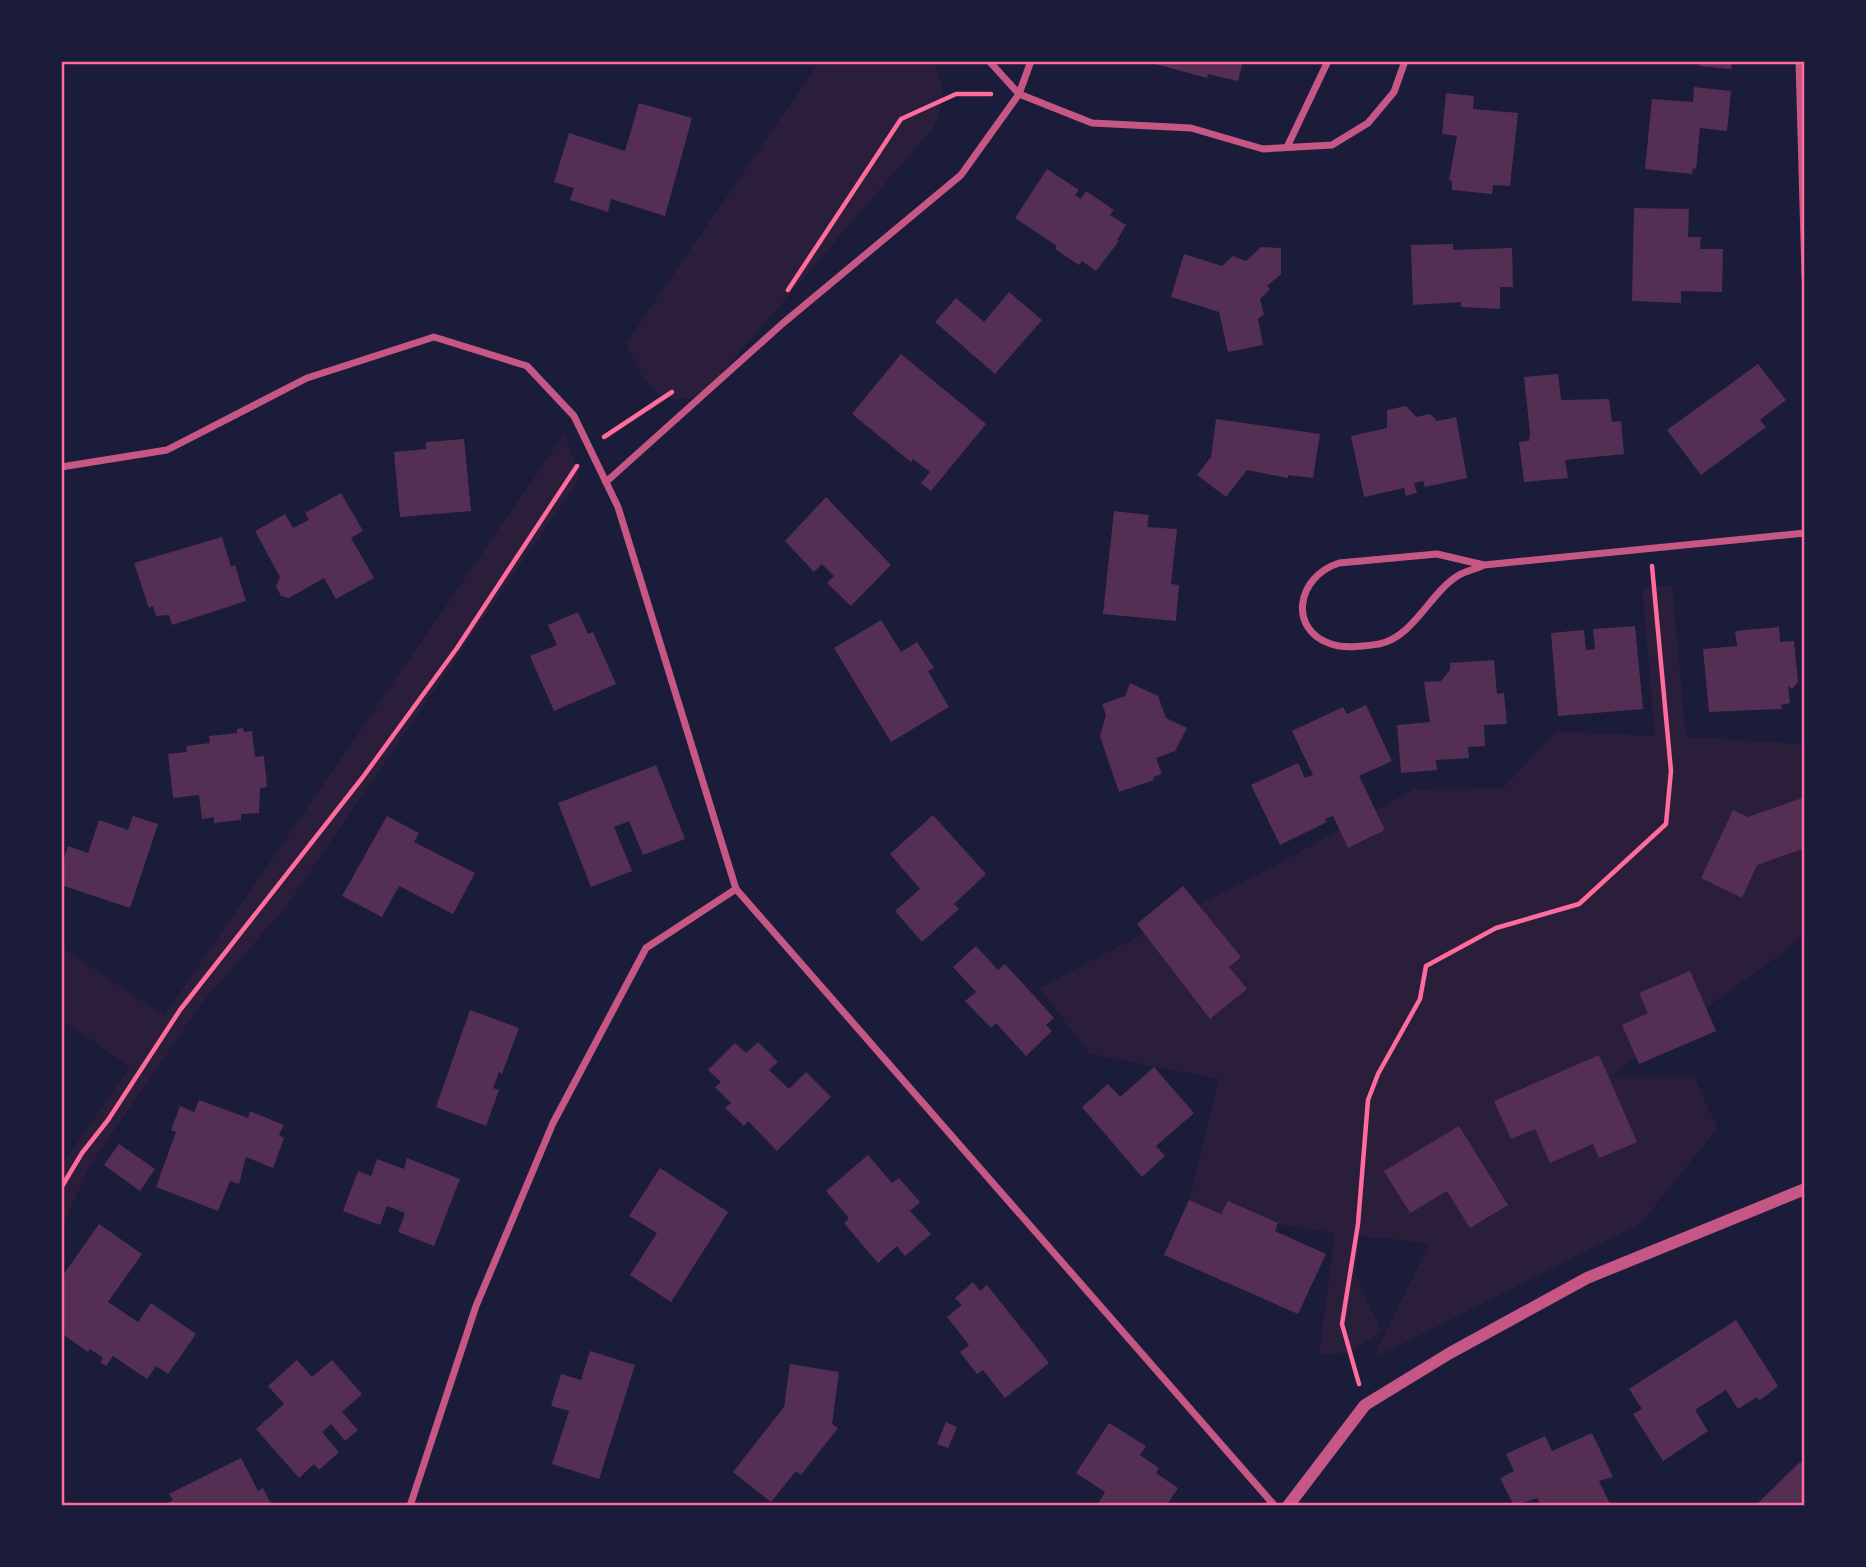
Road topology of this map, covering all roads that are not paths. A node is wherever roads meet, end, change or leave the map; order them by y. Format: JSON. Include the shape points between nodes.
{"nodes":[{"id":1,"x":989,"y":61,"type":"edge"},
{"id":2,"x":1031,"y":61,"type":"edge"},
{"id":3,"x":1328,"y":61,"type":"edge"},
{"id":4,"x":1405,"y":61,"type":"edge"},
{"id":5,"x":1799,"y":61,"type":"edge"},
{"id":6,"x":1019,"y":94,"type":"junction"},
{"id":7,"x":1287,"y":145,"type":"junction"},
{"id":8,"x":1805,"y":277,"type":"edge"},
{"id":9,"x":61,"y":467,"type":"edge"},
{"id":10,"x":606,"y":482,"type":"junction"},
{"id":11,"x":1805,"y":533,"type":"edge"},
{"id":12,"x":1484,"y":565,"type":"junction"},
{"id":13,"x":736,"y":889,"type":"junction"},
{"id":14,"x":1805,"y":1189,"type":"edge"},
{"id":15,"x":410,"y":1506,"type":"edge"},
{"id":16,"x":1275,"y":1506,"type":"edge"},
{"id":17,"x":1288,"y":1506,"type":"edge"}],
"edges":[{"from":1,"to":6,"type":"street"},
{"from":2,"to":6,"type":"street"},
{"from":3,"to":7,"type":"street"},
{"from":4,"to":7,"type":"street","via":[[1394,92],[1368,123],[1332,145]]},
{"from":5,"to":8,"type":"street"},
{"from":6,"to":7,"type":"street","via":[[1092,123],[1192,128],[1264,149]]},
{"from":6,"to":10,"type":"street","via":[[961,176],[782,324]]},
{"from":9,"to":10,"type":"street","via":[[167,450],[307,378],[434,337],[527,366],[574,416]]},
{"from":10,"to":13,"type":"street","via":[[618,507]]},
{"from":11,"to":12,"type":"street"},
{"from":12,"to":12,"type":"street","via":[[1437,554],[1339,563],[1312,577],[1304,591],[1306,621],[1328,643],[1343,647],[1381,643],[1403,631],[1458,576]]},
{"from":13,"to":15,"type":"street","via":[[646,948],[553,1123],[476,1306]]},
{"from":13,"to":16,"type":"street"},
{"from":14,"to":17,"type":"street","via":[[1587,1278],[1365,1405]]}]}
